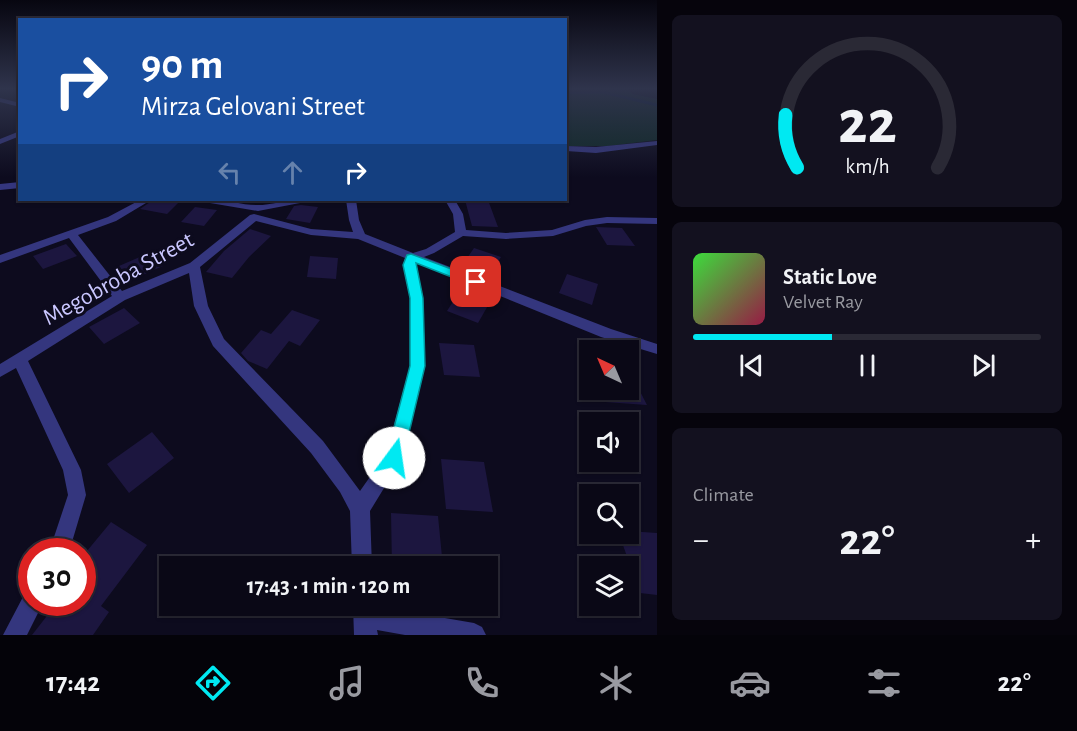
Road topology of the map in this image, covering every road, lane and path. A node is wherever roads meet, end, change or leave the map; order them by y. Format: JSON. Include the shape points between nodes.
{"nodes":[{"id":1,"x":18,"y":134,"type":"edge"},
{"id":2,"x":0,"y":142,"type":"edge"},
{"id":3,"x":657,"y":143,"type":"edge"},
{"id":4,"x":567,"y":149,"type":"edge"},
{"id":5,"x":18,"y":185,"type":"edge"},
{"id":6,"x":0,"y":187,"type":"edge"},
{"id":7,"x":144,"y":201,"type":"edge"},
{"id":8,"x":214,"y":201,"type":"edge"},
{"id":9,"x":297,"y":201,"type":"edge"},
{"id":10,"x":351,"y":201,"type":"edge"},
{"id":11,"x":451,"y":201,"type":"edge"},
{"id":12,"x":256,"y":213,"type":"junction"},
{"id":13,"x":657,"y":221,"type":"edge"},
{"id":14,"x":461,"y":233,"type":"junction"},
{"id":15,"x":72,"y":236,"type":"junction"},
{"id":16,"x":360,"y":236,"type":"junction"},
{"id":17,"x":411,"y":257,"type":"junction"},
{"id":18,"x":0,"y":260,"type":"edge"},
{"id":19,"x":194,"y":266,"type":"junction"},
{"id":20,"x":120,"y":297,"type":"junction"},
{"id":21,"x":657,"y":349,"type":"edge"},
{"id":22,"x":20,"y":360,"type":"junction"},
{"id":23,"x":0,"y":371,"type":"edge"},
{"id":24,"x":360,"y":509,"type":"junction"},
{"id":25,"x":63,"y":538,"type":"edge"},
{"id":26,"x":362,"y":556,"type":"edge"},
{"id":27,"x":25,"y":616,"type":"edge"},
{"id":28,"x":365,"y":619,"type":"edge"},
{"id":29,"x":15,"y":635,"type":"edge"},
{"id":30,"x":474,"y":635,"type":"edge"}],
"edges":[{"from":1,"to":2,"type":"street"},
{"from":3,"to":4,"type":"street"},
{"from":5,"to":6,"type":"street"},
{"from":7,"to":15,"type":"street"},
{"from":8,"to":12,"type":"street"},
{"from":9,"to":12,"type":"street","name":"Megobroba Street"},
{"from":10,"to":16,"type":"street"},
{"from":11,"to":14,"type":"street","via":[[458,214]]},
{"from":12,"to":16,"type":"street","via":[[311,232]]},
{"from":12,"to":19,"type":"street","name":"Megobroba Street"},
{"from":13,"to":14,"type":"street","via":[[607,220],[553,233],[506,236]]},
{"from":14,"to":17,"type":"street"},
{"from":15,"to":18,"type":"street"},
{"from":15,"to":20,"type":"street"},
{"from":16,"to":17,"type":"street"},
{"from":17,"to":21,"type":"street"},
{"from":17,"to":24,"type":"street","via":[[417,366],[394,458]]},
{"from":19,"to":20,"type":"street","name":"Megobroba Street"},
{"from":19,"to":24,"type":"street","via":[[201,306],[218,342],[316,447]]},
{"from":20,"to":22,"type":"street","name":"Megobroba Street"},
{"from":22,"to":23,"type":"street","name":"Megobroba Street"},
{"from":22,"to":25,"type":"street","via":[[72,470],[77,495]]},
{"from":24,"to":26,"type":"street"},
{"from":27,"to":29,"type":"street"},
{"from":28,"to":30,"type":"street"}]}
